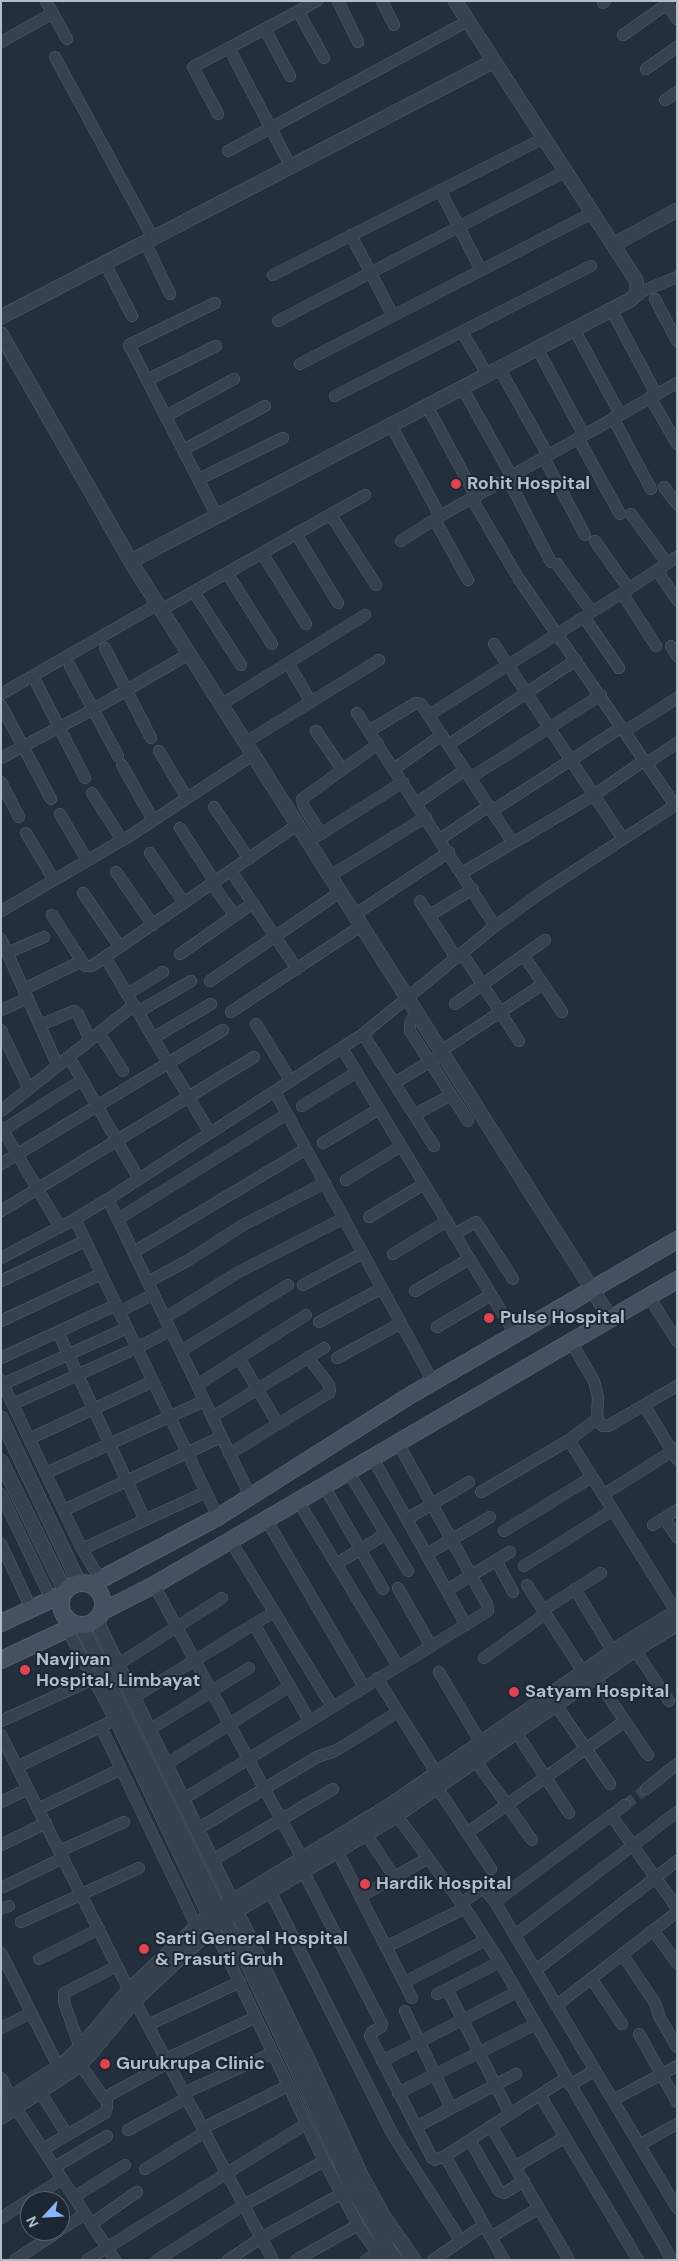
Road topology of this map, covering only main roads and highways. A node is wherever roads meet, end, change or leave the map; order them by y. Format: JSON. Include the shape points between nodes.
{"nodes":[{"id":1,"x":677,"y":1240,"type":"edge"},
{"id":2,"x":677,"y":1280,"type":"edge"},
{"id":3,"x":75,"y":1588,"type":"junction"},
{"id":4,"x":85,"y":1622,"type":"junction"},
{"id":5,"x":1,"y":1623,"type":"edge"},
{"id":6,"x":1,"y":1660,"type":"edge"}],
"edges":[{"from":1,"to":3,"type":"main road","via":[[433,1382],[218,1517]]},
{"from":2,"to":4,"type":"main road"},
{"from":3,"to":4,"type":"main road","via":[[60,1602],[62,1613],[69,1622]]},
{"from":3,"to":4,"type":"main road","via":[[100,1594],[103,1601]]},
{"from":3,"to":5,"type":"main road"},
{"from":4,"to":6,"type":"main road"}]}
